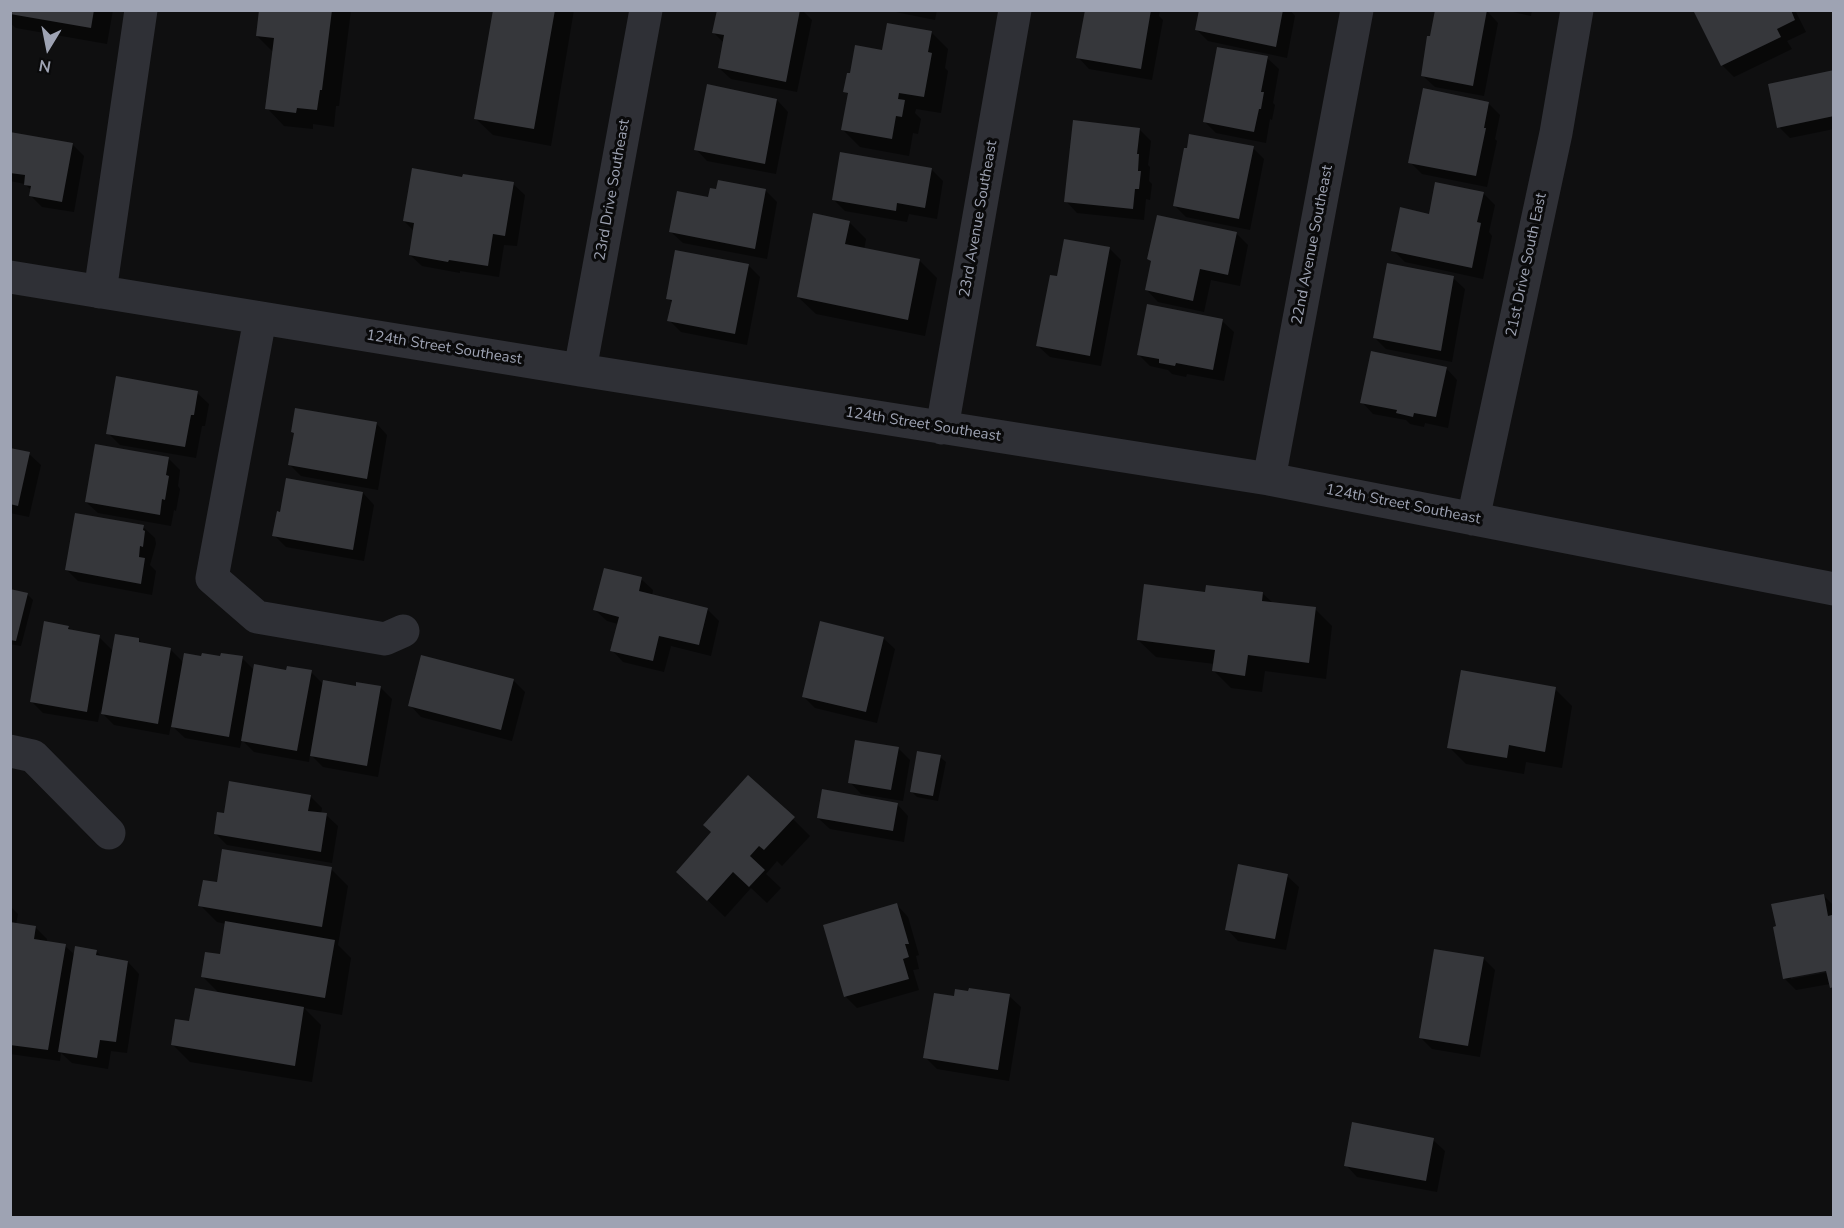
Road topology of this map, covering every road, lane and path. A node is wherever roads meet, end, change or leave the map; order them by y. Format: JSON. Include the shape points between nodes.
{"nodes":[{"id":1,"x":141,"y":10,"type":"edge"},
{"id":2,"x":646,"y":10,"type":"edge"},
{"id":3,"x":1015,"y":10,"type":"edge"},
{"id":4,"x":1357,"y":10,"type":"edge"},
{"id":5,"x":1577,"y":10,"type":"edge"},
{"id":6,"x":10,"y":277,"type":"edge"},
{"id":7,"x":100,"y":292,"type":"junction"},
{"id":8,"x":260,"y":319,"type":"junction"},
{"id":9,"x":580,"y":370,"type":"junction"},
{"id":10,"x":942,"y":428,"type":"junction"},
{"id":11,"x":1269,"y":479,"type":"junction"},
{"id":12,"x":1473,"y":519,"type":"junction"},
{"id":13,"x":1833,"y":589,"type":"edge"},
{"id":14,"x":403,"y":631,"type":"dead end"},
{"id":15,"x":10,"y":752,"type":"edge"},
{"id":16,"x":109,"y":833,"type":"dead end"}],
"edges":[{"from":1,"to":7,"type":"street"},
{"from":2,"to":9,"type":"street","name":"23rd Drive Southeast"},
{"from":3,"to":10,"type":"street","name":"23rd Avenue Southeast"},
{"from":4,"to":11,"type":"street","name":"22nd Avenue Southeast"},
{"from":5,"to":12,"type":"street","name":"21st Drive South East","via":[[1556,133]]},
{"from":6,"to":7,"type":"street","name":"124th Street Southeast"},
{"from":7,"to":8,"type":"street","name":"124th Street Southeast"},
{"from":8,"to":9,"type":"street","name":"124th Street Southeast"},
{"from":8,"to":14,"type":"street","via":[[212,578],[257,617],[385,639]]},
{"from":9,"to":10,"type":"street","name":"124th Street Southeast"},
{"from":10,"to":11,"type":"street","name":"124th Street Southeast"},
{"from":11,"to":12,"type":"street","name":"124th Street Southeast"},
{"from":12,"to":13,"type":"street","name":"124th Street Southeast"},
{"from":15,"to":16,"type":"street","via":[[33,756]]}]}
